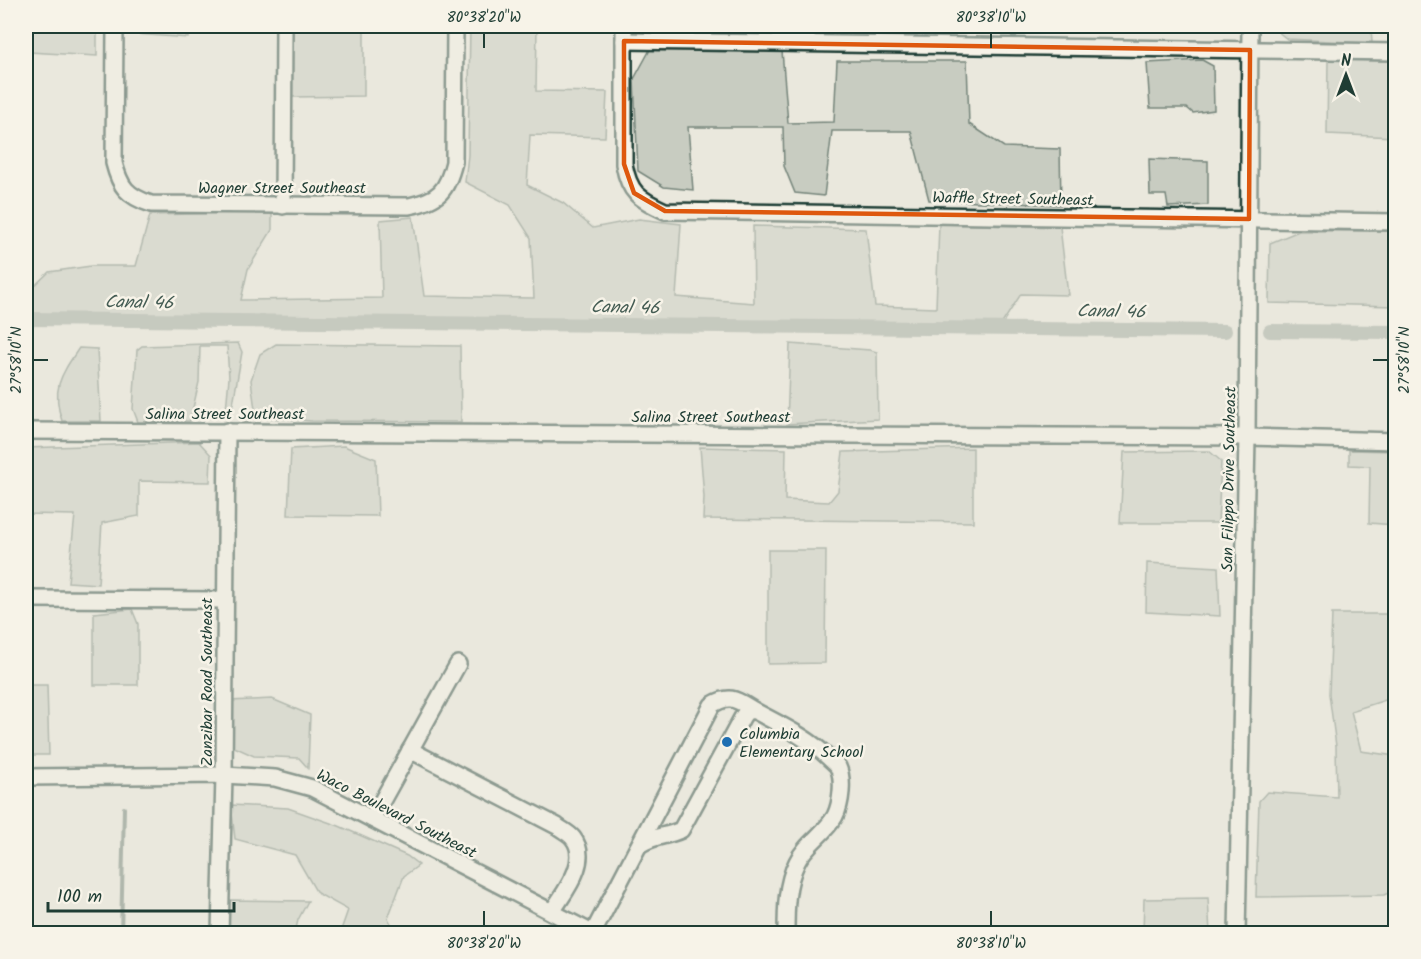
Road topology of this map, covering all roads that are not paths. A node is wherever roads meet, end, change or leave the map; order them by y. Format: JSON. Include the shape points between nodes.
{"nodes":[{"id":1,"x":115,"y":26,"type":"edge"},
{"id":2,"x":284,"y":26,"type":"edge"},
{"id":3,"x":455,"y":26,"type":"edge"},
{"id":4,"x":624,"y":26,"type":"edge"},
{"id":5,"x":1250,"y":26,"type":"edge"},
{"id":6,"x":624,"y":41,"type":"junction"},
{"id":7,"x":1250,"y":50,"type":"junction"},
{"id":8,"x":1395,"y":52,"type":"edge"},
{"id":9,"x":283,"y":206,"type":"junction"},
{"id":10,"x":1249,"y":219,"type":"junction"},
{"id":11,"x":1395,"y":222,"type":"edge"},
{"id":12,"x":26,"y":431,"type":"edge"},
{"id":13,"x":227,"y":431,"type":"junction"},
{"id":14,"x":1247,"y":437,"type":"junction"},
{"id":15,"x":1395,"y":441,"type":"edge"},
{"id":16,"x":26,"y":599,"type":"edge"},
{"id":17,"x":225,"y":600,"type":"junction"},
{"id":18,"x":458,"y":664,"type":"dead end"},
{"id":19,"x":755,"y":711,"type":"junction"},
{"id":20,"x":410,"y":750,"type":"junction"},
{"id":21,"x":224,"y":775,"type":"junction"},
{"id":22,"x":26,"y":777,"type":"edge"},
{"id":23,"x":372,"y":819,"type":"junction"},
{"id":24,"x":641,"y":844,"type":"junction"},
{"id":25,"x":552,"y":912,"type":"junction"},
{"id":26,"x":220,"y":933,"type":"edge"},
{"id":27,"x":594,"y":933,"type":"edge"},
{"id":28,"x":786,"y":933,"type":"edge"},
{"id":29,"x":1238,"y":933,"type":"edge"}],
"edges":[{"from":1,"to":9,"type":"street","name":"Wagner Street Southeast","via":[[114,163],[126,191],[151,204]]},
{"from":2,"to":9,"type":"street"},
{"from":3,"to":9,"type":"street","name":"Wagner Street Southeast","via":[[454,162],[450,181],[440,194],[428,202],[409,206]]},
{"from":4,"to":6,"type":"street"},
{"from":5,"to":7,"type":"street","name":"San Filippo Drive Southeast"},
{"from":6,"to":7,"type":"street"},
{"from":6,"to":10,"type":"street","name":"Waffle Street Southeast","via":[[627,181],[634,193],[665,211]]},
{"from":7,"to":8,"type":"street"},
{"from":7,"to":10,"type":"street","name":"San Filippo Drive Southeast"},
{"from":10,"to":11,"type":"street","name":"Waffle Street Southeast"},
{"from":10,"to":14,"type":"street","name":"San Filippo Drive Southeast"},
{"from":12,"to":13,"type":"street","name":"Salina Street Southeast"},
{"from":13,"to":14,"type":"street","name":"Salina Street Southeast"},
{"from":13,"to":17,"type":"street","name":"Zanzibar Road Southeast"},
{"from":14,"to":15,"type":"street","name":"Salina Street Southeast"},
{"from":14,"to":29,"type":"street","name":"San Filippo Drive Southeast"},
{"from":16,"to":17,"type":"street"},
{"from":17,"to":21,"type":"street","name":"Zanzibar Road Southeast"},
{"from":18,"to":20,"type":"street"},
{"from":19,"to":24,"type":"street","via":[[748,710],[743,716],[681,830],[653,836]]},
{"from":19,"to":24,"type":"street","via":[[732,698],[712,705]]},
{"from":19,"to":28,"type":"street","via":[[813,742],[838,767],[842,790],[836,815],[797,861],[786,906]]},
{"from":20,"to":23,"type":"street"},
{"from":20,"to":25,"type":"street","via":[[572,836],[577,846],[577,866]]},
{"from":21,"to":22,"type":"street","name":"Waco Boulevard Southeast"},
{"from":21,"to":23,"type":"street","name":"Waco Boulevard Southeast","via":[[275,778],[312,788]]},
{"from":21,"to":26,"type":"street","name":"Zanzibar Road Southeast"},
{"from":23,"to":25,"type":"street","name":"Waco Boulevard Southeast"},
{"from":24,"to":27,"type":"street"},
{"from":25,"to":27,"type":"street","name":"Waco Boulevard Southeast"}]}
